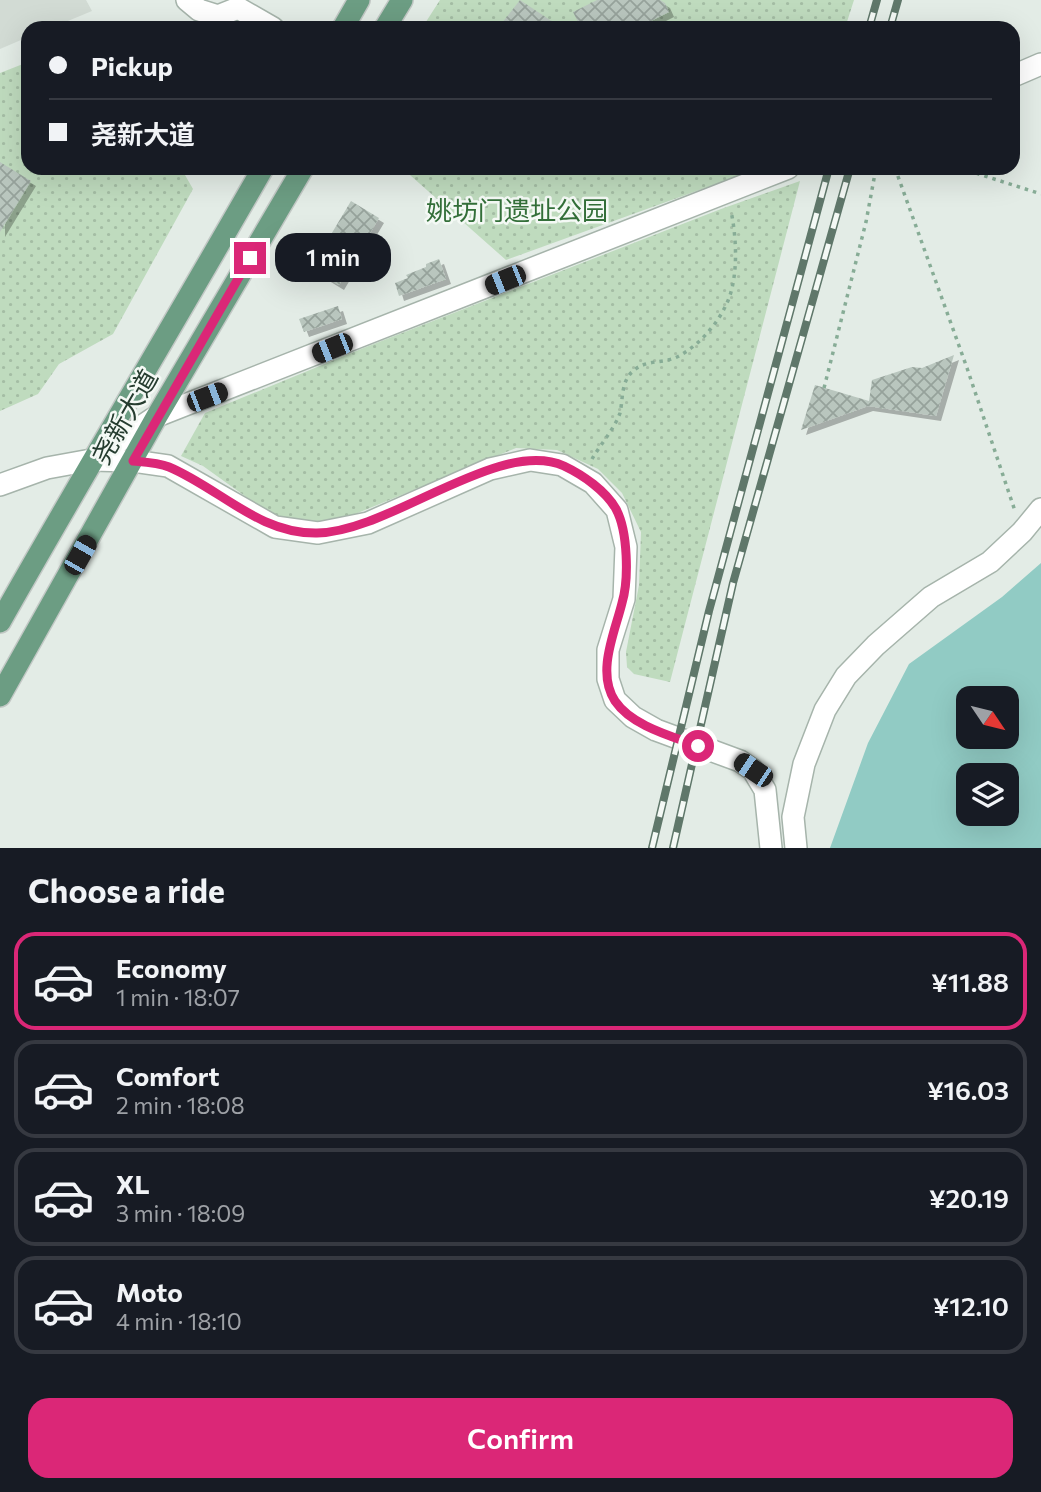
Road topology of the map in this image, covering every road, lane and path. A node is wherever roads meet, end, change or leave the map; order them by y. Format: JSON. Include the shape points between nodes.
{"nodes":[{"id":1,"x":187,"y":0,"type":"edge"},
{"id":2,"x":359,"y":0,"type":"edge"},
{"id":3,"x":402,"y":0,"type":"edge"},
{"id":4,"x":238,"y":4,"type":"edge"},
{"id":5,"x":263,"y":21,"type":"edge"},
{"id":6,"x":347,"y":21,"type":"edge"},
{"id":7,"x":389,"y":21,"type":"edge"},
{"id":8,"x":1041,"y":64,"type":"edge"},
{"id":9,"x":1020,"y":73,"type":"edge"},
{"id":10,"x":259,"y":175,"type":"edge"},
{"id":11,"x":299,"y":175,"type":"edge"},
{"id":12,"x":770,"y":175,"type":"edge"},
{"id":13,"x":875,"y":175,"type":"edge"},
{"id":14,"x":897,"y":175,"type":"edge"},
{"id":15,"x":980,"y":175,"type":"edge"},
{"id":16,"x":727,"y":192,"type":"junction"},
{"id":17,"x":1041,"y":194,"type":"edge"},
{"id":18,"x":824,"y":388,"type":"dead end"},
{"id":19,"x":157,"y":416,"type":"junction"},
{"id":20,"x":91,"y":460,"type":"junction"},
{"id":21,"x":133,"y":461,"type":"junction"},
{"id":22,"x":582,"y":477,"type":"junction"},
{"id":23,"x":0,"y":485,"type":"edge"},
{"id":24,"x":1041,"y":509,"type":"edge"},
{"id":25,"x":1022,"y":533,"type":"junction"},
{"id":26,"x":0,"y":622,"type":"edge"},
{"id":27,"x":0,"y":696,"type":"edge"},
{"id":28,"x":771,"y":848,"type":"edge"},
{"id":29,"x":796,"y":848,"type":"edge"}],
"edges":[{"from":1,"to":4,"type":"lane","via":[[218,16]]},
{"from":2,"to":6,"type":"main road"},
{"from":3,"to":7,"type":"main road"},
{"from":4,"to":5,"type":"lane"},
{"from":8,"to":9,"type":"lane"},
{"from":10,"to":20,"type":"main road","name":"尧新大道"},
{"from":11,"to":19,"type":"main road","name":"尧新大道"},
{"from":12,"to":16,"type":"lane"},
{"from":13,"to":18,"type":"path"},
{"from":14,"to":25,"type":"path"},
{"from":15,"to":17,"type":"path"},
{"from":16,"to":19,"type":"lane"},
{"from":16,"to":22,"type":"path","via":[[735,251],[731,291],[720,315],[700,341],[675,358],[639,366],[629,374],[619,415]]},
{"from":19,"to":20,"type":"lane"},
{"from":19,"to":21,"type":"main road","name":"尧新大道"},
{"from":20,"to":21,"type":"lane"},
{"from":20,"to":23,"type":"lane","via":[[47,468]]},
{"from":20,"to":26,"type":"main road","name":"尧新大道"},
{"from":21,"to":22,"type":"lane","via":[[168,466],[275,527],[318,533],[368,523],[490,469],[530,460],[562,465]]},
{"from":21,"to":27,"type":"main road","name":"尧新大道"},
{"from":22,"to":28,"type":"lane","via":[[617,510],[626,547],[624,599],[608,650],[608,679],[615,700],[656,730],[753,770],[765,790]]},
{"from":24,"to":25,"type":"lane"},
{"from":25,"to":29,"type":"lane","via":[[990,562],[932,597],[846,676],[825,710],[804,764],[793,817]]}]}
